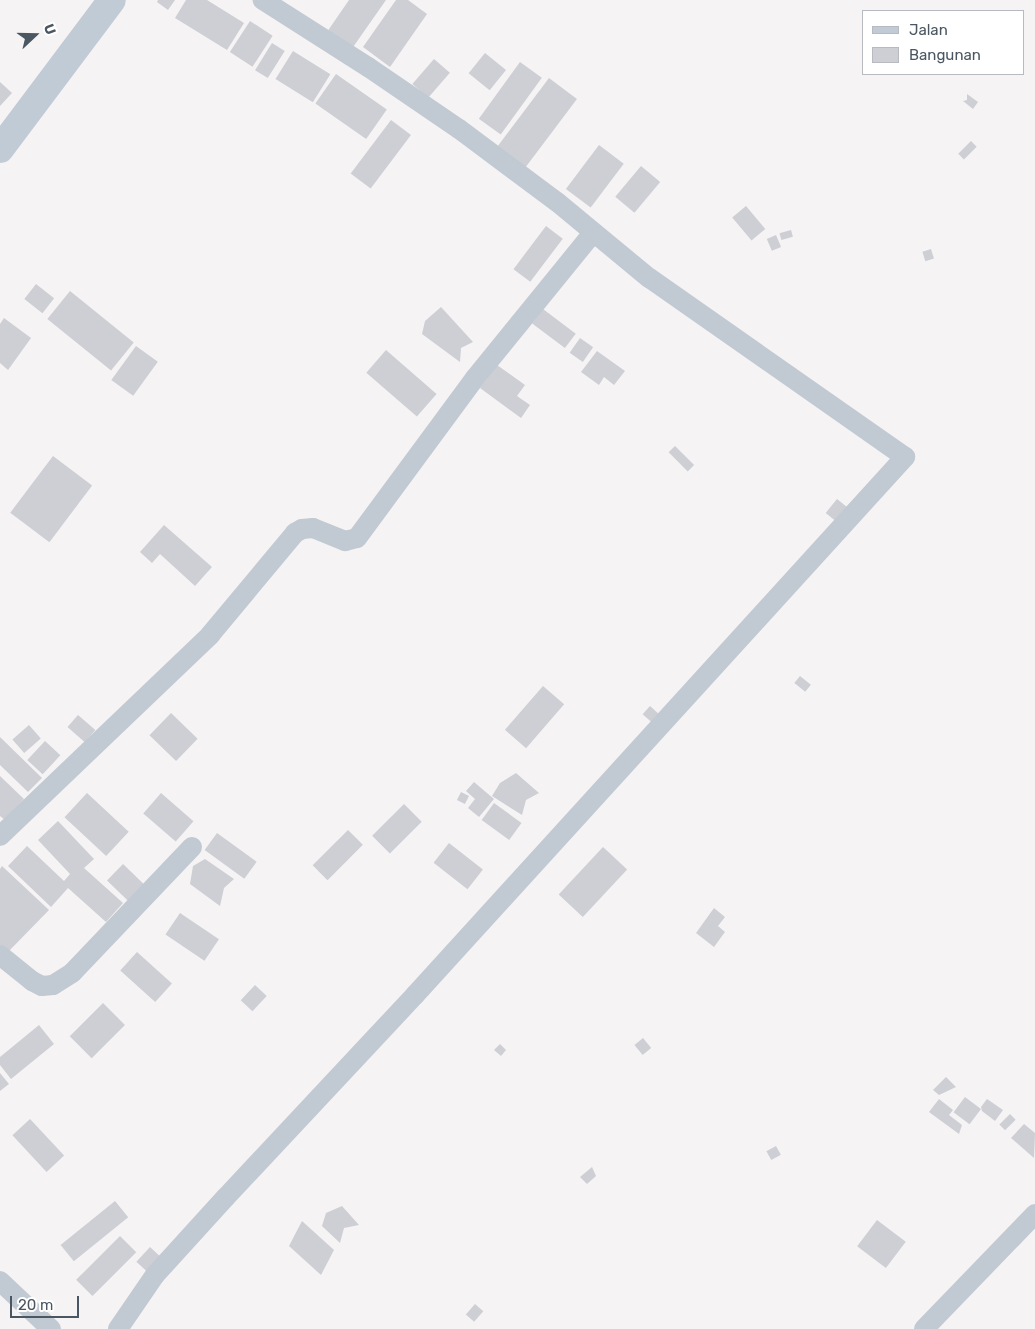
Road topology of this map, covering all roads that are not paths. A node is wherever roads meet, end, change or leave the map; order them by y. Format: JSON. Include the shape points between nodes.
{"nodes":[{"id":1,"x":112,"y":0,"type":"edge"},
{"id":2,"x":263,"y":0,"type":"edge"},
{"id":3,"x":0,"y":149,"type":"edge"},
{"id":4,"x":592,"y":233,"type":"junction"},
{"id":5,"x":0,"y":836,"type":"edge"},
{"id":6,"x":192,"y":847,"type":"dead end"},
{"id":7,"x":0,"y":955,"type":"edge"},
{"id":8,"x":1035,"y":1214,"type":"edge"},
{"id":9,"x":0,"y":1281,"type":"edge"},
{"id":10,"x":51,"y":1329,"type":"edge"},
{"id":11,"x":118,"y":1329,"type":"edge"},
{"id":12,"x":924,"y":1329,"type":"edge"}],
"edges":[{"from":1,"to":3,"type":"main road"},
{"from":2,"to":4,"type":"street","via":[[368,66],[459,129],[557,202]]},
{"from":4,"to":5,"type":"street","via":[[475,378],[357,538],[345,541],[313,528],[296,533],[210,635]]},
{"from":4,"to":11,"type":"street","via":[[649,278],[904,457],[415,995],[155,1275]]},
{"from":6,"to":7,"type":"street","via":[[62,980],[42,986]]},
{"from":8,"to":12,"type":"street"},
{"from":9,"to":10,"type":"street"}]}
